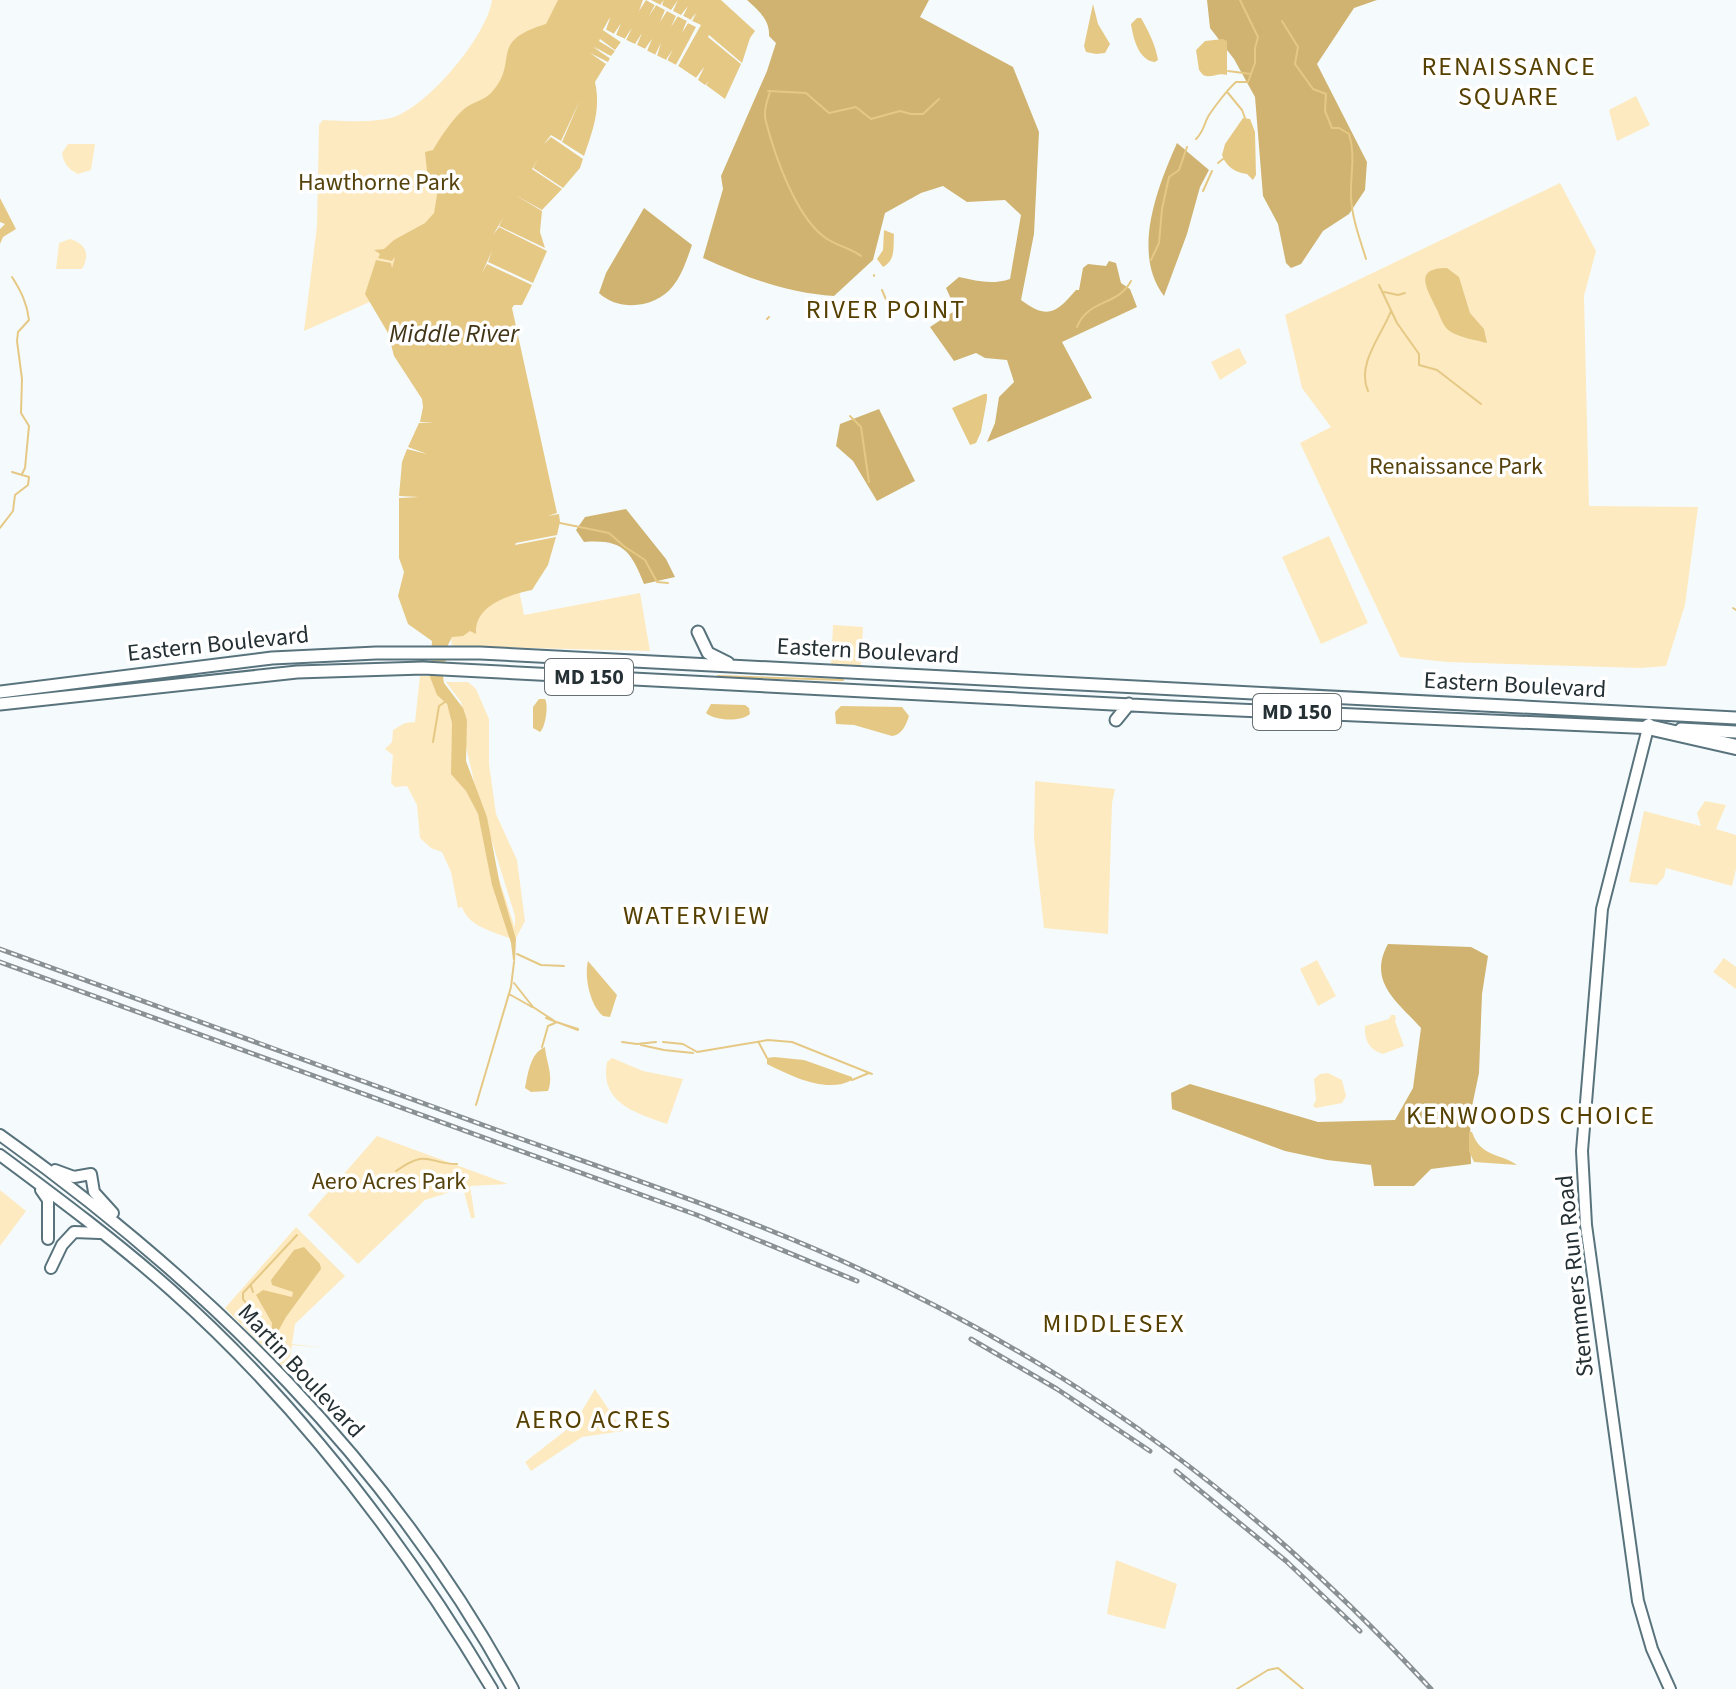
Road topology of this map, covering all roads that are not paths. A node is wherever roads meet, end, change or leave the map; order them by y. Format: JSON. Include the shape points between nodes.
{"nodes":[{"id":1,"x":698,"y":632,"type":"dead end"},
{"id":2,"x":736,"y":667,"type":"junction"},
{"id":3,"x":897,"y":674,"type":"junction"},
{"id":4,"x":831,"y":689,"type":"junction"},
{"id":5,"x":0,"y":701,"type":"edge"},
{"id":6,"x":1736,"y":718,"type":"edge"},
{"id":7,"x":1650,"y":721,"type":"junction"},
{"id":8,"x":1736,"y":732,"type":"edge"},
{"id":9,"x":1736,"y":747,"type":"edge"},
{"id":10,"x":0,"y":1135,"type":"edge"},
{"id":11,"x":0,"y":1155,"type":"edge"},
{"id":12,"x":47,"y":1168,"type":"junction"},
{"id":13,"x":35,"y":1181,"type":"junction"},
{"id":14,"x":101,"y":1233,"type":"junction"},
{"id":15,"x":48,"y":1239,"type":"dead end"},
{"id":16,"x":160,"y":1259,"type":"junction"},
{"id":17,"x":51,"y":1268,"type":"dead end"},
{"id":18,"x":492,"y":1689,"type":"edge"},
{"id":19,"x":513,"y":1689,"type":"edge"},
{"id":20,"x":1670,"y":1689,"type":"edge"}],
"edges":[{"from":1,"to":2,"type":"main road","via":[[708,653]]},
{"from":2,"to":3,"type":"main road","name":"Eastern Boulevard","number":"MD 150"},
{"from":2,"to":5,"type":"main road","name":"Eastern Boulevard","number":"MD 150","via":[[517,654],[272,658]]},
{"from":3,"to":4,"type":"main road","via":[[886,684]]},
{"from":3,"to":7,"type":"main road","name":"Eastern Boulevard","number":"MD 150"},
{"from":4,"to":5,"type":"main road","name":"Eastern Boulevard","number":"MD 150","via":[[423,668],[297,672]]},
{"from":4,"to":7,"type":"main road","name":"Eastern Boulevard","number":"MD 150","via":[[1108,703],[1116,720],[1129,704]]},
{"from":6,"to":7,"type":"main road","name":"Eastern Boulevard","number":"MD 150"},
{"from":7,"to":8,"type":"main road","name":"Eastern Boulevard","number":"MD 150"},
{"from":7,"to":9,"type":"highway"},
{"from":7,"to":20,"type":"main road","name":"Stemmers Run Road","via":[[1602,909],[1582,1151],[1595,1291],[1638,1601]]},
{"from":10,"to":12,"type":"main road","name":"Martin Boulevard"},
{"from":11,"to":13,"type":"main road","name":"Martin Boulevard"},
{"from":12,"to":16,"type":"main road","name":"Martin Boulevard"},
{"from":12,"to":16,"type":"main road","via":[[74,1177],[91,1174],[98,1197]]},
{"from":13,"to":14,"type":"main road","name":"Martin Boulevard"},
{"from":13,"to":15,"type":"main road","via":[[48,1200]]},
{"from":14,"to":17,"type":"main road","via":[[74,1232]]},
{"from":14,"to":18,"type":"main road","name":"Martin Boulevard","via":[[217,1333],[322,1446],[426,1582]]},
{"from":16,"to":19,"type":"main road","name":"Martin Boulevard","via":[[270,1362],[362,1467],[466,1609]]}]}
